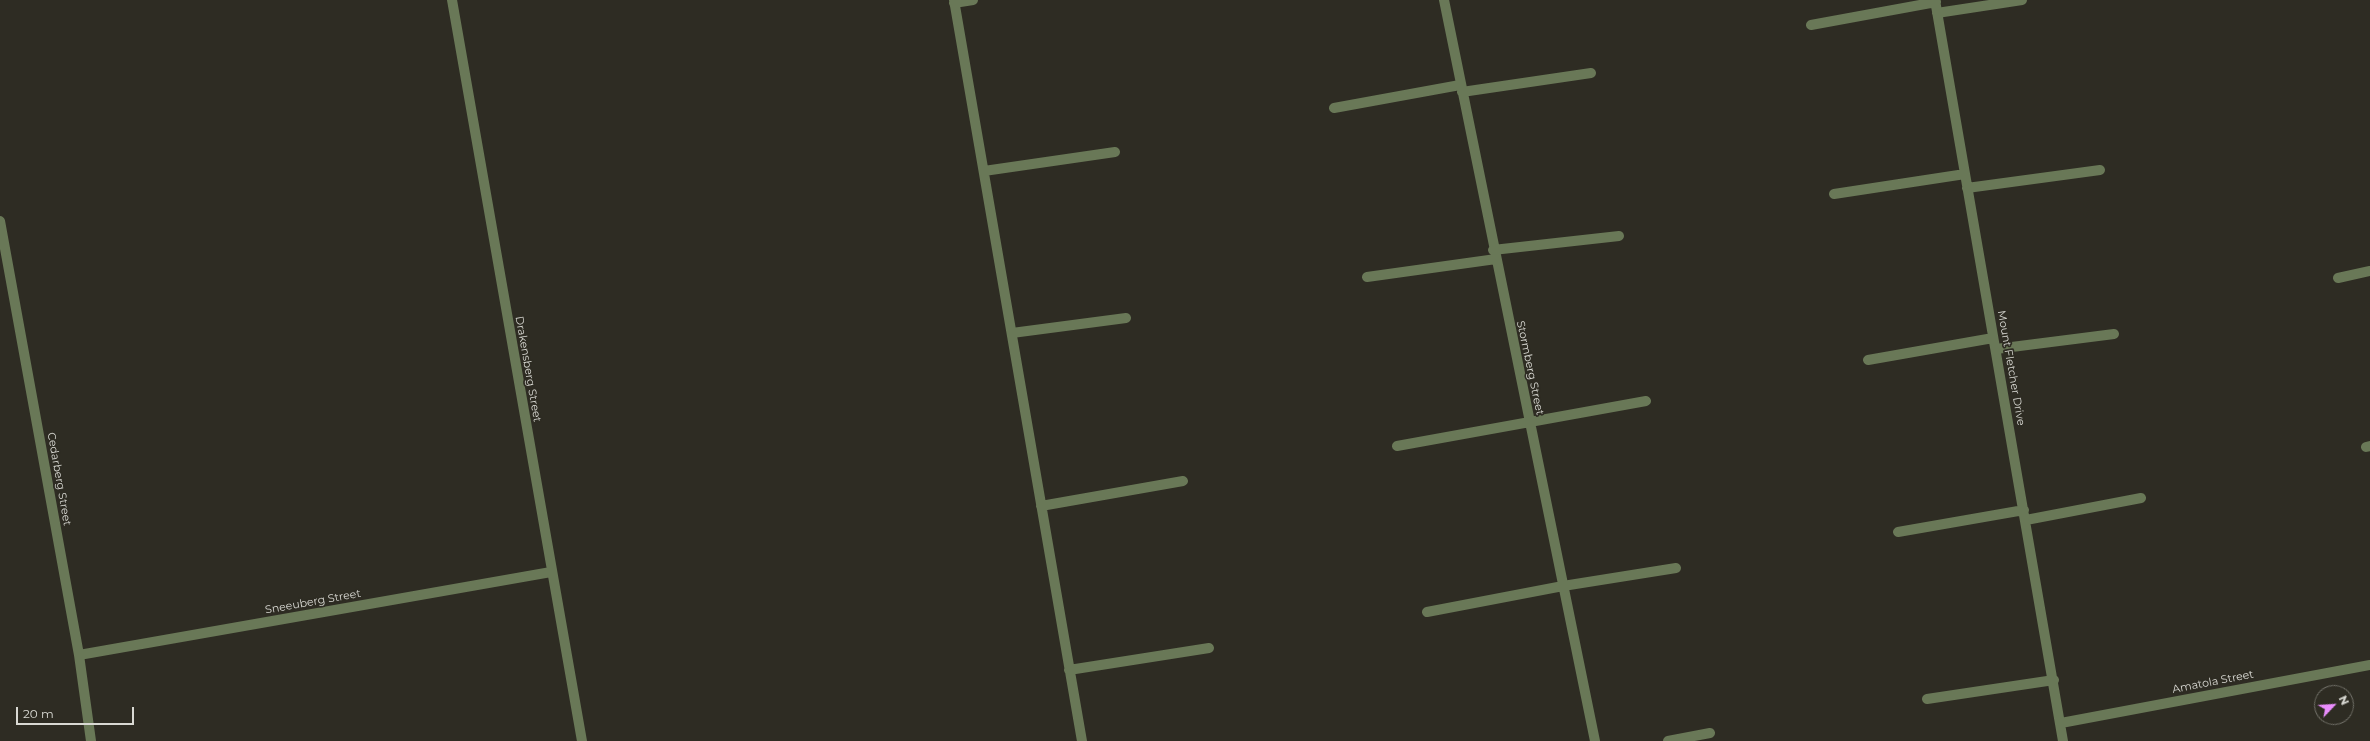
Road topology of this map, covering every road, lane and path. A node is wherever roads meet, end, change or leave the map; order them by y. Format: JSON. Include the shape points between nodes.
{"nodes":[{"id":1,"x":452,"y":0,"type":"edge"},
{"id":2,"x":973,"y":0,"type":"edge"},
{"id":3,"x":1444,"y":0,"type":"edge"},
{"id":4,"x":2022,"y":0,"type":"edge"},
{"id":5,"x":1936,"y":1,"type":"edge"},
{"id":6,"x":954,"y":2,"type":"edge"},
{"id":7,"x":1937,"y":14,"type":"junction"},
{"id":8,"x":1811,"y":25,"type":"dead end"},
{"id":9,"x":1591,"y":73,"type":"dead end"},
{"id":10,"x":1461,"y":88,"type":"junction"},
{"id":11,"x":1334,"y":108,"type":"dead end"},
{"id":12,"x":1115,"y":152,"type":"dead end"},
{"id":13,"x":2100,"y":170,"type":"dead end"},
{"id":14,"x":984,"y":171,"type":"junction"},
{"id":15,"x":1965,"y":174,"type":"junction"},
{"id":16,"x":1967,"y":188,"type":"junction"},
{"id":17,"x":1834,"y":194,"type":"dead end"},
{"id":18,"x":0,"y":221,"type":"edge"},
{"id":19,"x":1619,"y":236,"type":"dead end"},
{"id":20,"x":1494,"y":254,"type":"junction"},
{"id":21,"x":2370,"y":271,"type":"edge"},
{"id":22,"x":1367,"y":277,"type":"dead end"},
{"id":23,"x":2338,"y":278,"type":"dead end"},
{"id":24,"x":1126,"y":318,"type":"dead end"},
{"id":25,"x":1012,"y":333,"type":"junction"},
{"id":26,"x":2114,"y":334,"type":"dead end"},
{"id":27,"x":1993,"y":338,"type":"junction"},
{"id":28,"x":1996,"y":349,"type":"junction"},
{"id":29,"x":1868,"y":360,"type":"dead end"},
{"id":30,"x":1646,"y":401,"type":"dead end"},
{"id":31,"x":1529,"y":422,"type":"junction"},
{"id":32,"x":1397,"y":446,"type":"dead end"},
{"id":33,"x":1183,"y":481,"type":"dead end"},
{"id":34,"x":2141,"y":498,"type":"dead end"},
{"id":35,"x":1041,"y":506,"type":"junction"},
{"id":36,"x":2025,"y":515,"type":"junction"},
{"id":37,"x":1898,"y":532,"type":"dead end"},
{"id":38,"x":1676,"y":568,"type":"dead end"},
{"id":39,"x":551,"y":572,"type":"junction"},
{"id":40,"x":1563,"y":586,"type":"junction"},
{"id":41,"x":1427,"y":612,"type":"dead end"},
{"id":42,"x":1209,"y":648,"type":"dead end"},
{"id":43,"x":79,"y":655,"type":"junction"},
{"id":44,"x":2370,"y":665,"type":"edge"},
{"id":45,"x":1069,"y":670,"type":"junction"},
{"id":46,"x":2054,"y":680,"type":"junction"},
{"id":47,"x":1927,"y":699,"type":"dead end"},
{"id":48,"x":2061,"y":723,"type":"junction"},
{"id":49,"x":1710,"y":733,"type":"dead end"},
{"id":50,"x":91,"y":741,"type":"edge"},
{"id":51,"x":582,"y":741,"type":"edge"},
{"id":52,"x":1082,"y":741,"type":"edge"},
{"id":53,"x":1595,"y":741,"type":"edge"},
{"id":54,"x":1668,"y":741,"type":"edge"},
{"id":55,"x":2063,"y":741,"type":"edge"}],
"edges":[{"from":1,"to":39,"type":"street","name":"Drakensberg Street"},
{"from":2,"to":6,"type":"street"},
{"from":3,"to":10,"type":"street","name":"Stormberg Street"},
{"from":4,"to":7,"type":"street"},
{"from":5,"to":7,"type":"street","name":"Mount Fletcher Drive"},
{"from":5,"to":8,"type":"street"},
{"from":6,"to":14,"type":"street"},
{"from":7,"to":15,"type":"street","name":"Mount Fletcher Drive"},
{"from":9,"to":10,"type":"street"},
{"from":10,"to":11,"type":"street"},
{"from":10,"to":20,"type":"street","name":"Stormberg Street"},
{"from":12,"to":14,"type":"street"},
{"from":13,"to":16,"type":"street"},
{"from":14,"to":25,"type":"street"},
{"from":15,"to":16,"type":"street","name":"Mount Fletcher Drive"},
{"from":15,"to":17,"type":"street"},
{"from":16,"to":27,"type":"street","name":"Mount Fletcher Drive"},
{"from":18,"to":43,"type":"street","name":"Cedarberg Street"},
{"from":19,"to":20,"type":"street"},
{"from":20,"to":22,"type":"street"},
{"from":20,"to":31,"type":"street","name":"Stormberg Street"},
{"from":21,"to":23,"type":"street"},
{"from":24,"to":25,"type":"street"},
{"from":25,"to":35,"type":"street"},
{"from":26,"to":28,"type":"street"},
{"from":27,"to":28,"type":"street","name":"Mount Fletcher Drive"},
{"from":27,"to":29,"type":"street"},
{"from":28,"to":36,"type":"street","name":"Mount Fletcher Drive"},
{"from":30,"to":31,"type":"street"},
{"from":31,"to":32,"type":"street"},
{"from":31,"to":40,"type":"street","name":"Stormberg Street"},
{"from":33,"to":35,"type":"street"},
{"from":34,"to":36,"type":"street"},
{"from":35,"to":45,"type":"street"},
{"from":36,"to":37,"type":"street"},
{"from":36,"to":46,"type":"street","name":"Mount Fletcher Drive"},
{"from":38,"to":40,"type":"street"},
{"from":39,"to":43,"type":"street","name":"Sneeuberg Street"},
{"from":39,"to":51,"type":"street","name":"Drakensberg Street"},
{"from":40,"to":41,"type":"street"},
{"from":40,"to":53,"type":"street","name":"Stormberg Street"},
{"from":42,"to":45,"type":"street"},
{"from":43,"to":50,"type":"street","name":"Cedarberg Street"},
{"from":44,"to":48,"type":"street","name":"Amatola Street"},
{"from":45,"to":52,"type":"street"},
{"from":46,"to":47,"type":"street"},
{"from":46,"to":48,"type":"street","name":"Mount Fletcher Drive"},
{"from":48,"to":55,"type":"street","name":"Mount Fletcher Drive"},
{"from":49,"to":54,"type":"street"}]}
